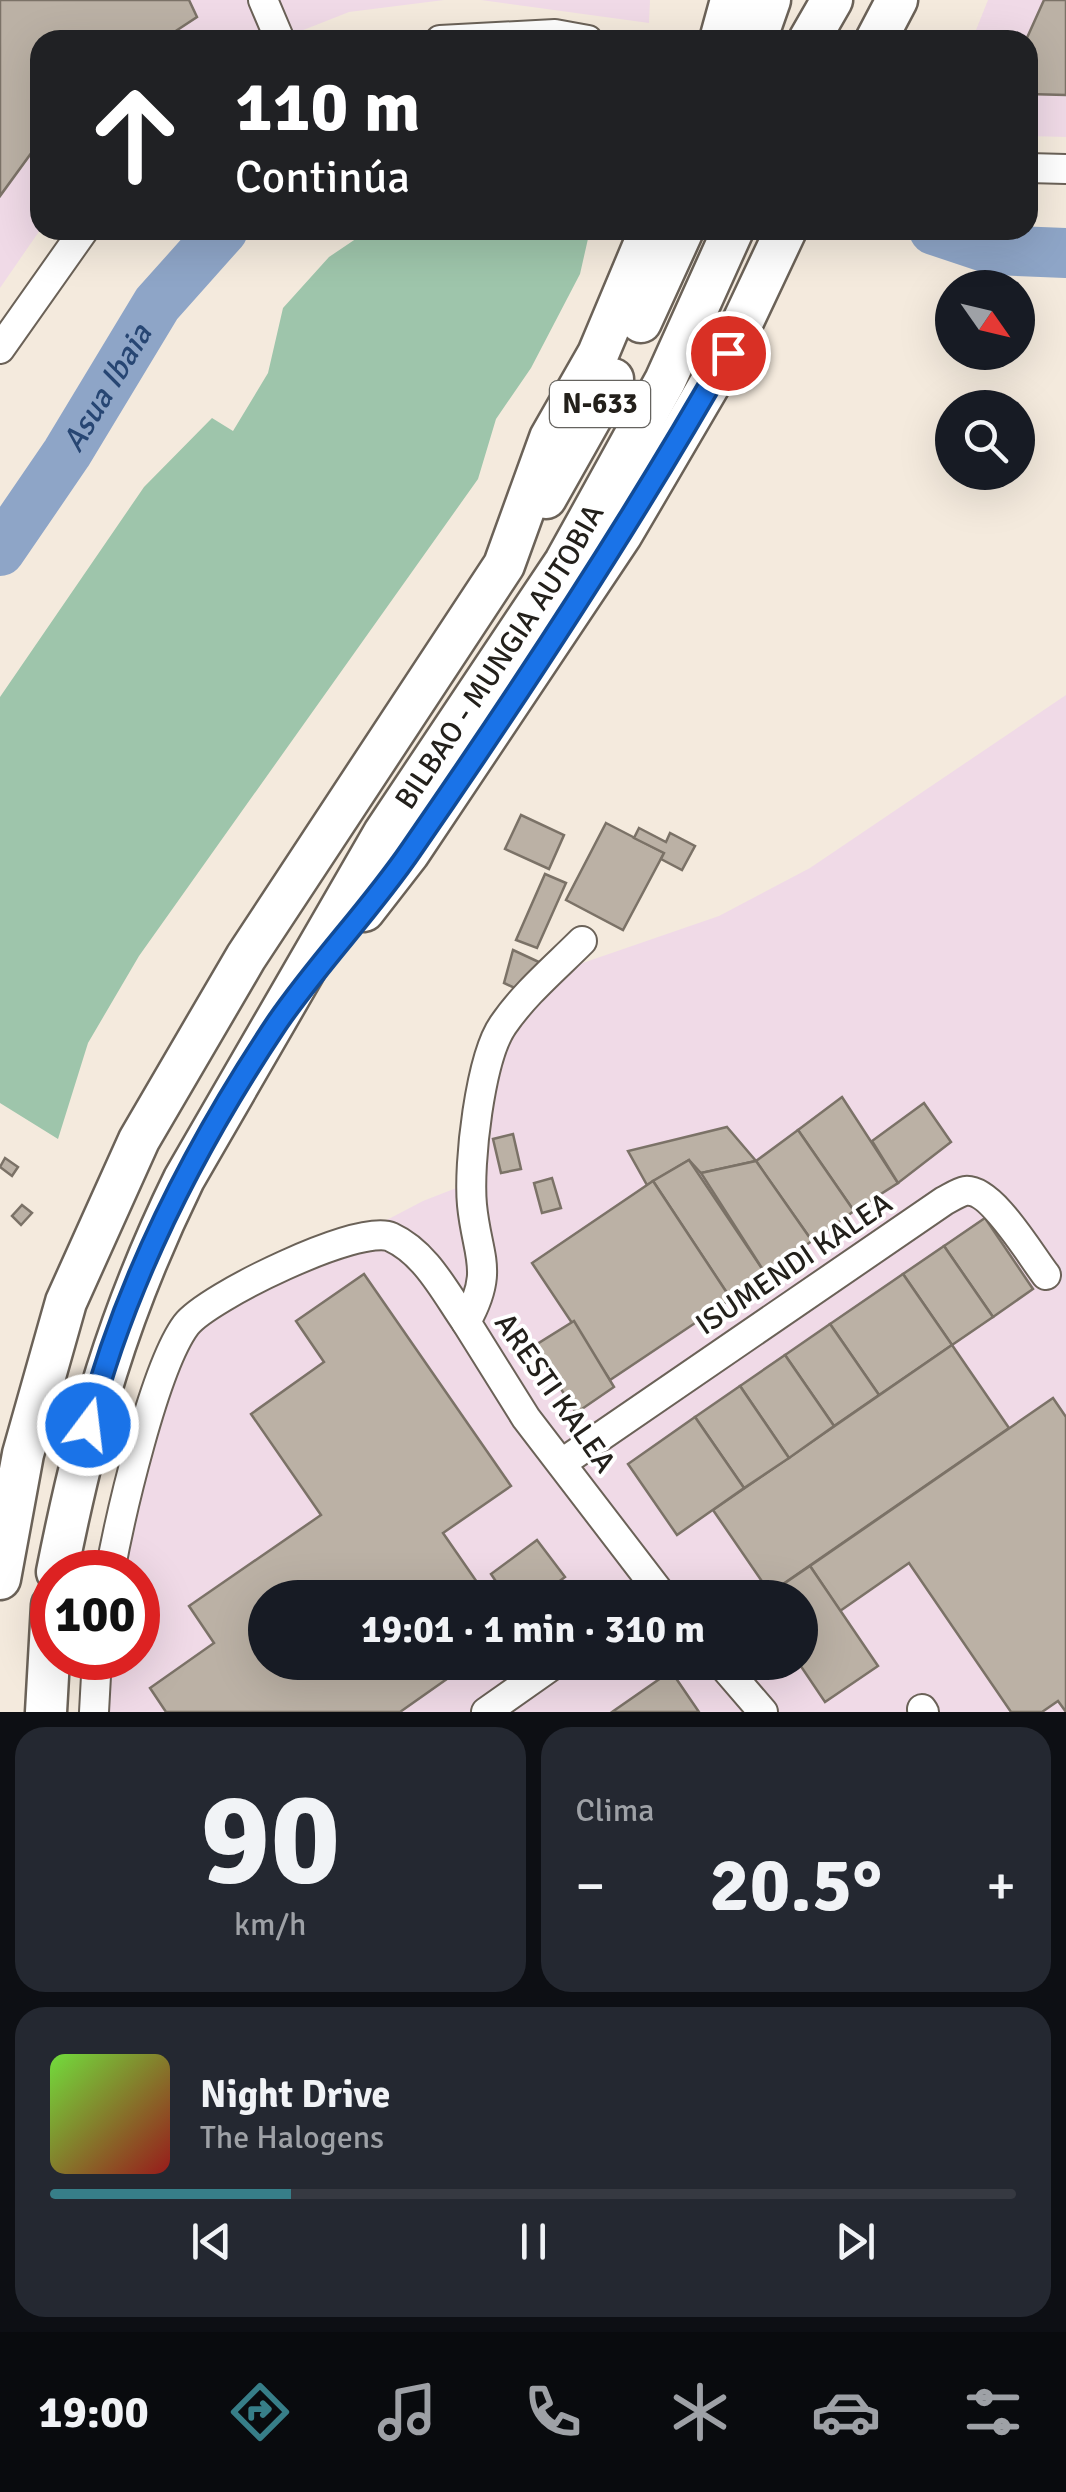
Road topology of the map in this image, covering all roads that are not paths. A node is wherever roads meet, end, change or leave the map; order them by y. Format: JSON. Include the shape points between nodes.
{"nodes":[{"id":1,"x":262,"y":0,"type":"edge"},
{"id":2,"x":818,"y":0,"type":"edge"},
{"id":3,"x":832,"y":0,"type":"edge"},
{"id":4,"x":897,"y":0,"type":"edge"},
{"id":5,"x":756,"y":13,"type":"edge"},
{"id":6,"x":276,"y":30,"type":"edge"},
{"id":7,"x":733,"y":30,"type":"edge"},
{"id":8,"x":810,"y":30,"type":"edge"},
{"id":9,"x":814,"y":30,"type":"edge"},
{"id":10,"x":881,"y":30,"type":"edge"},
{"id":11,"x":1038,"y":168,"type":"edge"},
{"id":12,"x":1066,"y":168,"type":"edge"},
{"id":13,"x":77,"y":240,"type":"edge"},
{"id":14,"x":667,"y":240,"type":"edge"},
{"id":15,"x":729,"y":240,"type":"edge"},
{"id":16,"x":781,"y":240,"type":"edge"},
{"id":17,"x":0,"y":349,"type":"edge"},
{"id":18,"x":582,"y":941,"type":"dead end"},
{"id":19,"x":279,"y":1020,"type":"junction"},
{"id":20,"x":1046,"y":1276,"type":"dead end"},
{"id":21,"x":466,"y":1322,"type":"junction"},
{"id":22,"x":562,"y":1463,"type":"junction"},
{"id":23,"x":62,"y":1550,"type":"edge"},
{"id":24,"x":114,"y":1550,"type":"edge"},
{"id":25,"x":0,"y":1579,"type":"edge"},
{"id":26,"x":646,"y":1580,"type":"edge"},
{"id":27,"x":48,"y":1680,"type":"edge"},
{"id":28,"x":96,"y":1680,"type":"edge"},
{"id":29,"x":532,"y":1680,"type":"edge"},
{"id":30,"x":735,"y":1680,"type":"edge"},
{"id":31,"x":46,"y":1712,"type":"edge"},
{"id":32,"x":94,"y":1712,"type":"edge"},
{"id":33,"x":486,"y":1712,"type":"edge"},
{"id":34,"x":763,"y":1712,"type":"edge"}],
"edges":[{"from":1,"to":6,"type":"street"},
{"from":2,"to":8,"type":"highway"},
{"from":3,"to":9,"type":"highway"},
{"from":4,"to":10,"type":"highway"},
{"from":5,"to":7,"type":"highway"},
{"from":11,"to":12,"type":"street"},
{"from":13,"to":17,"type":"street"},
{"from":14,"to":25,"type":"highway","name":"BILBAO - MUNGIA AUTOBIA","via":[[550,438],[504,565],[182,1060],[100,1220],[42,1382]]},
{"from":15,"to":19,"type":"highway","name":"BILBAO - MUNGIA AUTOBIA","number":"N-633","via":[[665,381],[565,562],[384,833]]},
{"from":16,"to":19,"type":"highway","via":[[728,353],[622,534],[409,853]]},
{"from":18,"to":21,"type":"street","name":"ARESTI KALEA","via":[[502,1026],[489,1061],[472,1178],[486,1264],[482,1293]]},
{"from":19,"to":23,"type":"highway","name":"BILBAO - MUNGIA AUTOBIA","number":"N-633","via":[[184,1179],[124,1313],[98,1388]]},
{"from":20,"to":22,"type":"street","name":"ISUMENDI KALEA","via":[[996,1208],[967,1190]]},
{"from":21,"to":22,"type":"street","name":"ARESTI KALEA"},
{"from":21,"to":24,"type":"street","via":[[420,1257],[388,1236],[365,1236],[322,1251],[213,1301],[186,1325],[164,1373]]},
{"from":22,"to":26,"type":"street","name":"ARESTI KALEA"},
{"from":27,"to":31,"type":"highway"},
{"from":28,"to":32,"type":"street"},
{"from":29,"to":33,"type":"street"},
{"from":30,"to":34,"type":"street"}]}
